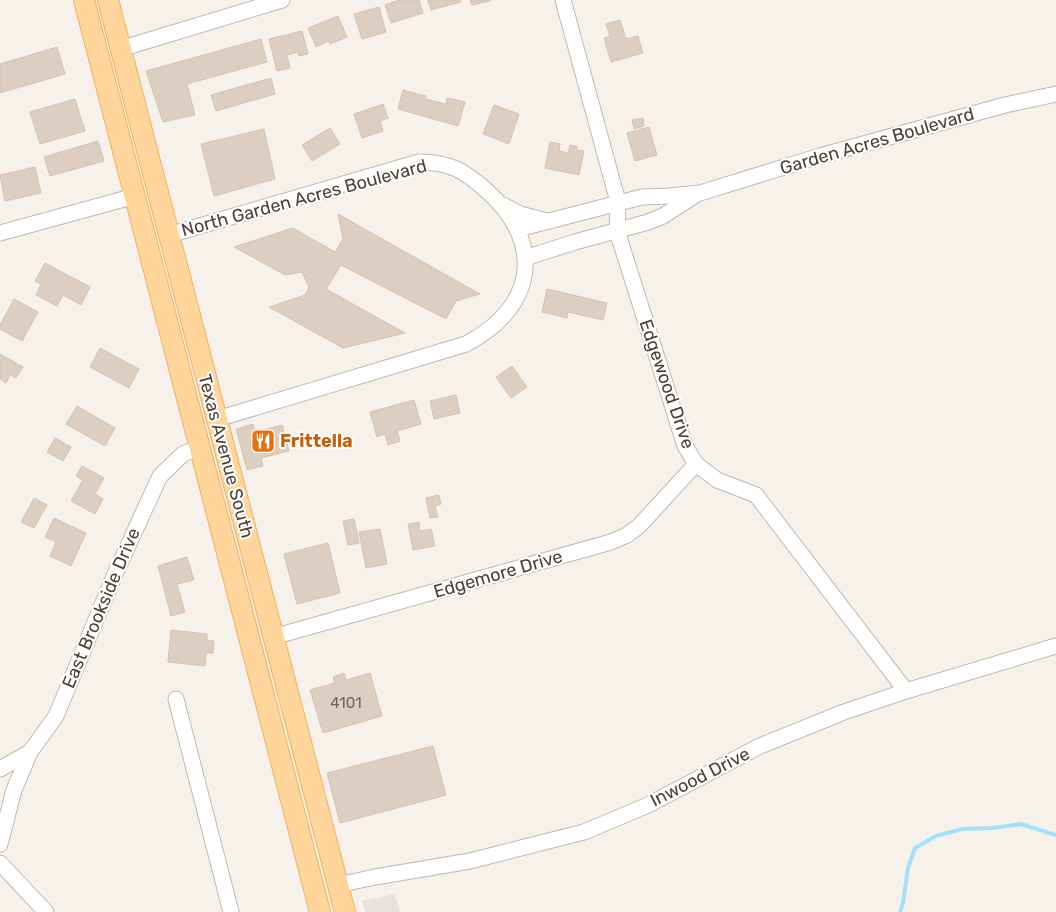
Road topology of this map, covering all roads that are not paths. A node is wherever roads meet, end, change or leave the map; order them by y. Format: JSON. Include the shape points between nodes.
{"nodes":[{"id":1,"x":84,"y":0,"type":"edge"},
{"id":2,"x":108,"y":0,"type":"edge"},
{"id":3,"x":282,"y":0,"type":"edge"},
{"id":4,"x":563,"y":0,"type":"edge"},
{"id":5,"x":120,"y":49,"type":"junction"},
{"id":6,"x":1056,"y":94,"type":"edge"},
{"id":7,"x":700,"y":193,"type":"junction"},
{"id":8,"x":135,"y":196,"type":"junction"},
{"id":9,"x":618,"y":202,"type":"junction"},
{"id":10,"x":503,"y":206,"type":"junction"},
{"id":11,"x":548,"y":221,"type":"junction"},
{"id":12,"x":617,"y":231,"type":"junction"},
{"id":13,"x":0,"y":233,"type":"edge"},
{"id":14,"x":168,"y":235,"type":"junction"},
{"id":15,"x":521,"y":236,"type":"junction"},
{"id":16,"x":524,"y":258,"type":"junction"},
{"id":17,"x":158,"y":286,"type":"junction"},
{"id":18,"x":217,"y":419,"type":"junction"},
{"id":19,"x":200,"y":447,"type":"junction"},
{"id":20,"x":696,"y":464,"type":"junction"},
{"id":21,"x":273,"y":637,"type":"junction"},
{"id":22,"x":1056,"y":646,"type":"edge"},
{"id":23,"x":906,"y":691,"type":"junction"},
{"id":24,"x":176,"y":699,"type":"dead end"},
{"id":25,"x":273,"y":731,"type":"junction"},
{"id":26,"x":30,"y":752,"type":"junction"},
{"id":27,"x":0,"y":768,"type":"edge"},
{"id":28,"x":0,"y":844,"type":"edge"},
{"id":29,"x":0,"y":863,"type":"edge"},
{"id":30,"x":338,"y":885,"type":"junction"},
{"id":31,"x":46,"y":912,"type":"edge"},
{"id":32,"x":231,"y":912,"type":"edge"},
{"id":33,"x":320,"y":912,"type":"edge"},
{"id":34,"x":345,"y":912,"type":"edge"}],
"edges":[{"from":1,"to":8,"type":"main road","name":"Texas Avenue South"},
{"from":2,"to":5,"type":"main road","name":"Texas Avenue South"},
{"from":3,"to":5,"type":"street"},
{"from":4,"to":9,"type":"street","name":"Edgewood Drive"},
{"from":5,"to":14,"type":"main road","name":"Texas Avenue South"},
{"from":6,"to":7,"type":"street","name":"Garden Acres Boulevard","via":[[1005,104]]},
{"from":7,"to":9,"type":"street","name":"Garden Acres Boulevard"},
{"from":7,"to":12,"type":"street","name":"Garden Acres Boulevard","via":[[663,216]]},
{"from":8,"to":13,"type":"street"},
{"from":8,"to":17,"type":"main road","name":"Texas Avenue South"},
{"from":9,"to":11,"type":"street","name":"Garden Acres Boulevard"},
{"from":9,"to":12,"type":"street","name":"Edgewood Drive"},
{"from":10,"to":11,"type":"street"},
{"from":10,"to":14,"type":"street","name":"North Garden Acres Boulevard","via":[[469,175],[456,168],[436,162],[419,162]]},
{"from":10,"to":15,"type":"street","name":"North Garden Acres Boulevard"},
{"from":11,"to":15,"type":"street","name":"Garden Acres Boulevard"},
{"from":12,"to":16,"type":"street","name":"Garden Acres Boulevard"},
{"from":12,"to":20,"type":"street","name":"Edgewood Drive","via":[[685,446]]},
{"from":14,"to":18,"type":"main road","name":"Texas Avenue South"},
{"from":15,"to":16,"type":"street"},
{"from":16,"to":18,"type":"street","via":[[522,286],[515,302],[505,315],[466,344]]},
{"from":17,"to":18,"type":"main road","via":[[174,300],[203,412],[209,418]]},
{"from":17,"to":19,"type":"main road","name":"Texas Avenue South"},
{"from":18,"to":21,"type":"main road","name":"Texas Avenue South"},
{"from":19,"to":25,"type":"main road","name":"Texas Avenue South"},
{"from":19,"to":26,"type":"street","name":"East Brookside Drive","via":[[184,454],[160,476],[56,716]]},
{"from":20,"to":21,"type":"street","name":"Edgemore Drive","via":[[639,526],[611,542]]},
{"from":20,"to":23,"type":"street","name":"Edgewood Drive","via":[[717,480],[756,494]]},
{"from":21,"to":30,"type":"main road","name":"Texas Avenue South"},
{"from":22,"to":23,"type":"street","name":"Inwood Drive"},
{"from":23,"to":30,"type":"street","name":"Inwood Drive","via":[[760,746],[648,804],[584,832],[470,861]]},
{"from":24,"to":32,"type":"street"},
{"from":25,"to":30,"type":"main road","via":[[293,758],[326,880]]},
{"from":25,"to":33,"type":"main road","name":"Texas Avenue South"},
{"from":26,"to":27,"type":"street","name":"East Brookside Drive"},
{"from":26,"to":28,"type":"street","via":[[14,790]]},
{"from":29,"to":31,"type":"street"},
{"from":30,"to":34,"type":"main road","name":"Texas Avenue South"}]}
